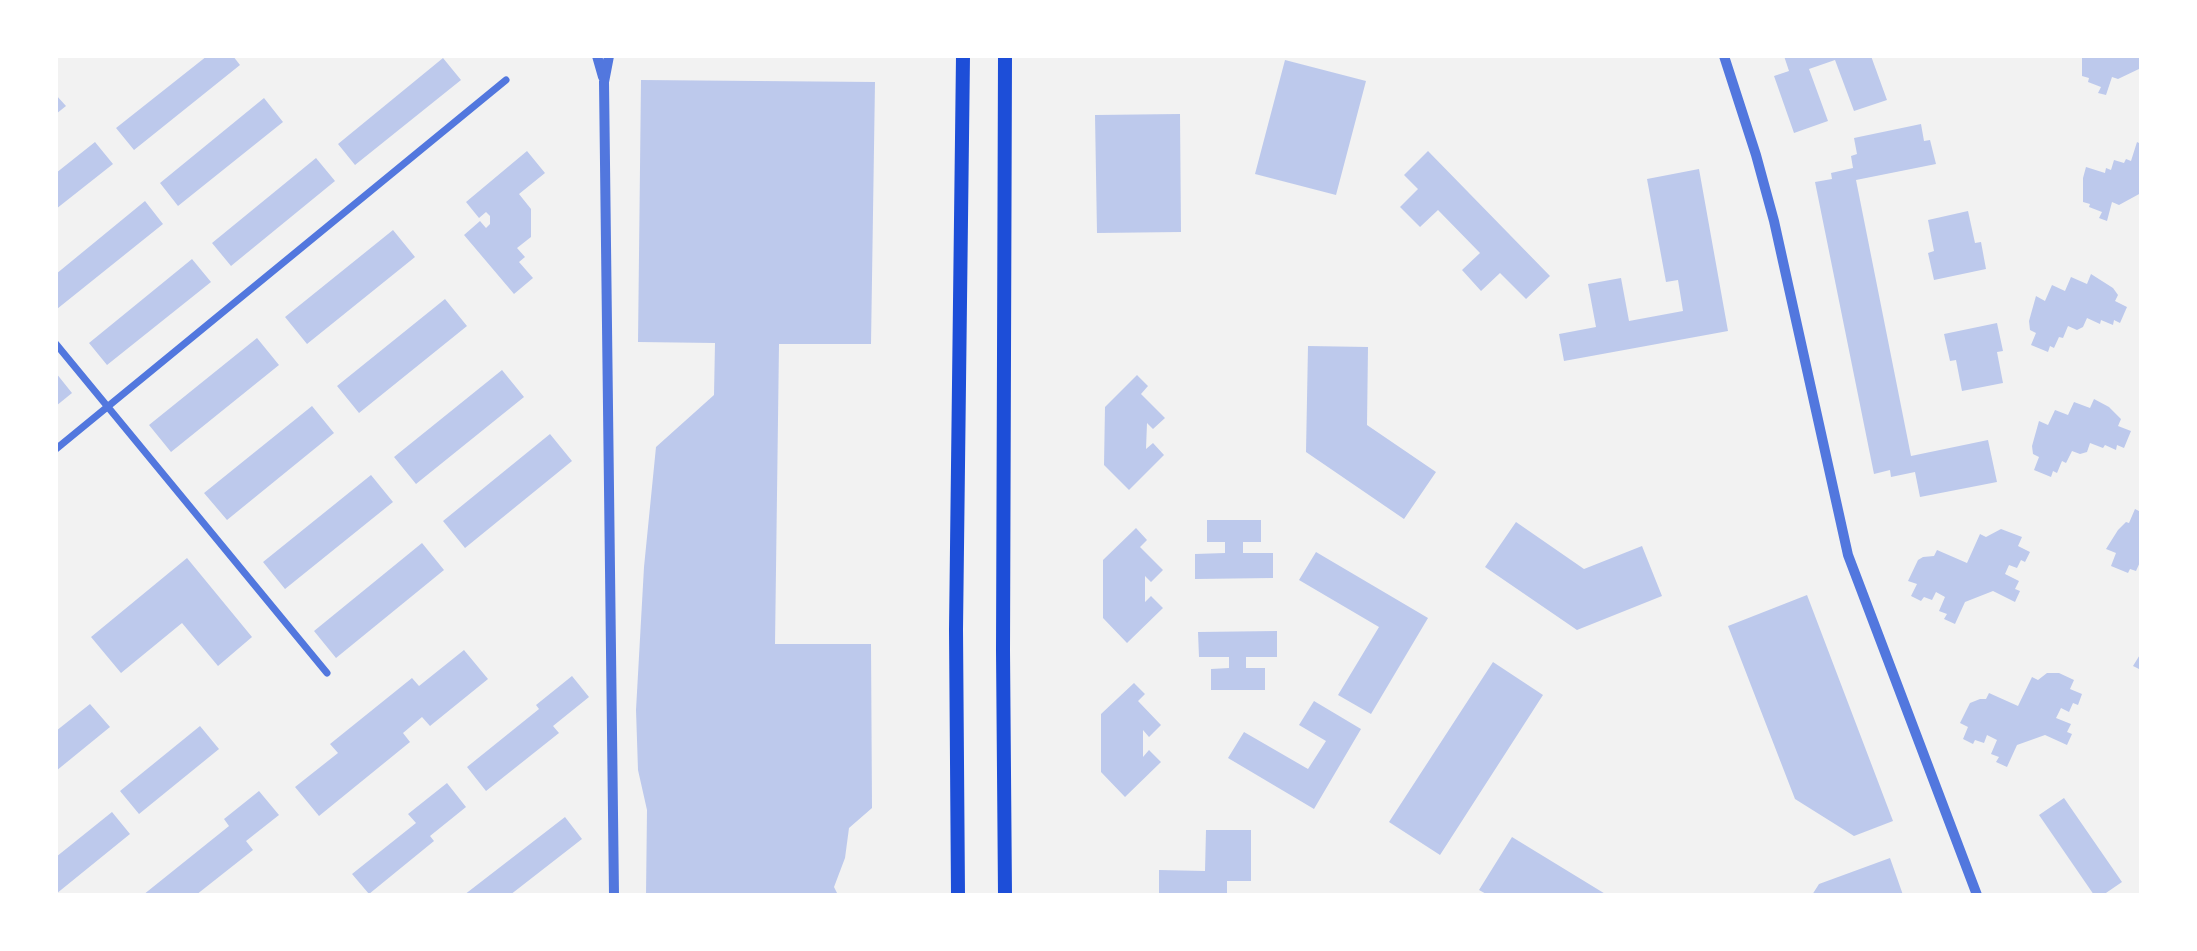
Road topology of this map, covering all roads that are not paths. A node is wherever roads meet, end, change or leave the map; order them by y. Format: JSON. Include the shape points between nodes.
{"nodes":[{"id":1,"x":597,"y":56,"type":"edge"},
{"id":2,"x":609,"y":56,"type":"edge"},
{"id":3,"x":963,"y":56,"type":"edge"},
{"id":4,"x":1005,"y":56,"type":"edge"},
{"id":5,"x":1724,"y":56,"type":"edge"},
{"id":6,"x":506,"y":80,"type":"dead end"},
{"id":7,"x":604,"y":82,"type":"junction"},
{"id":8,"x":56,"y":344,"type":"edge"},
{"id":9,"x":108,"y":407,"type":"junction"},
{"id":10,"x":56,"y":449,"type":"edge"},
{"id":11,"x":327,"y":673,"type":"dead end"},
{"id":12,"x":614,"y":895,"type":"edge"},
{"id":13,"x":958,"y":895,"type":"edge"},
{"id":14,"x":1005,"y":895,"type":"edge"},
{"id":15,"x":1977,"y":895,"type":"edge"}],
"edges":[{"from":1,"to":7,"type":"street"},
{"from":2,"to":7,"type":"street"},
{"from":3,"to":13,"type":"main road","via":[[956,629]]},
{"from":4,"to":14,"type":"main road"},
{"from":5,"to":15,"type":"street","via":[[1774,221],[1848,555]]},
{"from":6,"to":9,"type":"street"},
{"from":7,"to":12,"type":"street"},
{"from":8,"to":9,"type":"street"},
{"from":9,"to":10,"type":"street"},
{"from":9,"to":11,"type":"street"}]}
